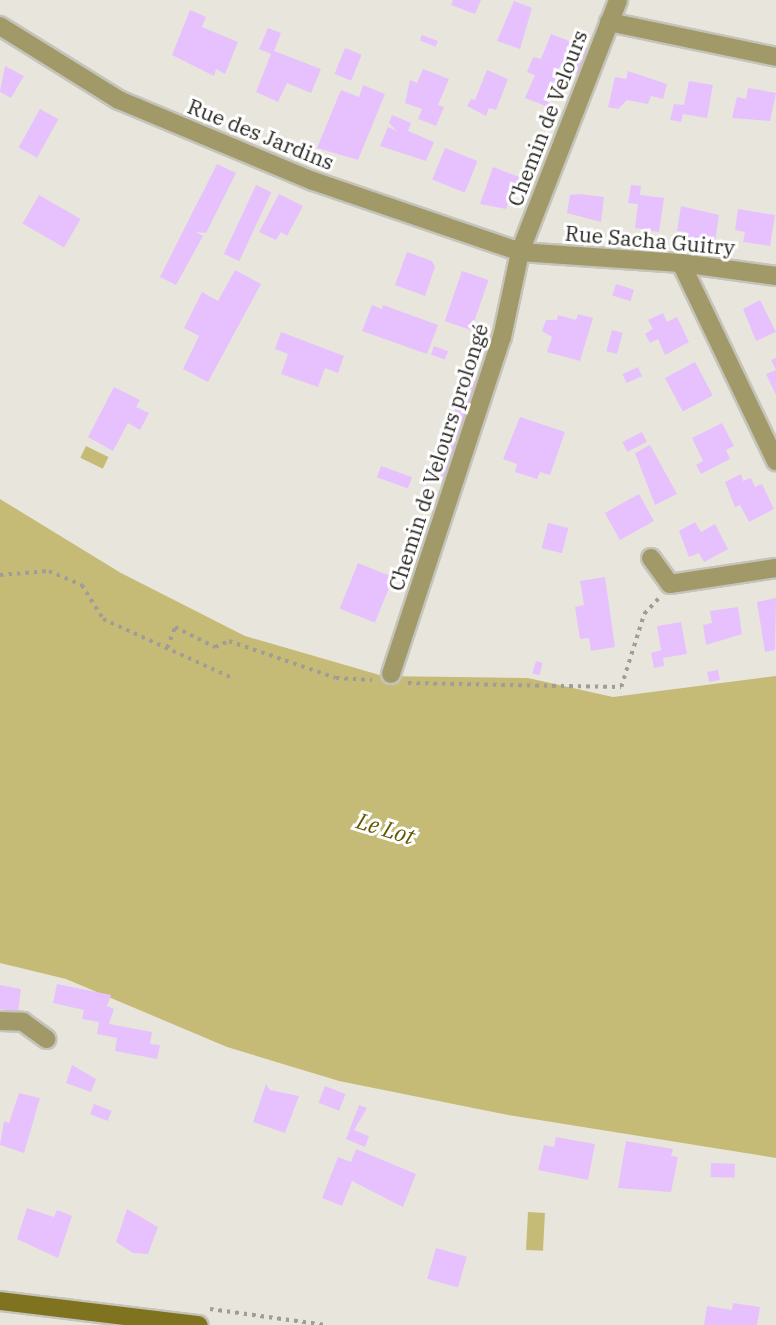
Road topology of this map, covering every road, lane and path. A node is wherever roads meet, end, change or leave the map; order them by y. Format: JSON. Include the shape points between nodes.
{"nodes":[{"id":1,"x":618,"y":0,"type":"edge"},
{"id":2,"x":609,"y":22,"type":"junction"},
{"id":3,"x":0,"y":26,"type":"edge"},
{"id":4,"x":776,"y":57,"type":"edge"},
{"id":5,"x":520,"y":252,"type":"junction"},
{"id":6,"x":681,"y":263,"type":"junction"},
{"id":7,"x":776,"y":276,"type":"edge"},
{"id":8,"x":776,"y":461,"type":"edge"},
{"id":9,"x":651,"y":558,"type":"dead end"},
{"id":10,"x":776,"y":568,"type":"edge"},
{"id":11,"x":0,"y":575,"type":"edge"},
{"id":12,"x":670,"y":584,"type":"junction"},
{"id":13,"x":167,"y":648,"type":"junction"},
{"id":14,"x":230,"y":677,"type":"dead end"},
{"id":15,"x":389,"y":679,"type":"junction"},
{"id":16,"x":0,"y":1021,"type":"edge"},
{"id":17,"x":46,"y":1039,"type":"dead end"},
{"id":18,"x":0,"y":1301,"type":"edge"},
{"id":19,"x":198,"y":1325,"type":"edge"}],
"edges":[{"from":1,"to":2,"type":"street","name":"Chemin de Velours"},
{"from":2,"to":4,"type":"street"},
{"from":2,"to":5,"type":"street","name":"Chemin de Velours"},
{"from":3,"to":5,"type":"street","name":"Rue des Jardins","via":[[119,100],[313,181]]},
{"from":5,"to":6,"type":"street","name":"Rue Sacha Guitry"},
{"from":5,"to":15,"type":"street","name":"Chemin de Velours prolongé","via":[[502,337]]},
{"from":6,"to":7,"type":"street","name":"Rue Sacha Guitry"},
{"from":6,"to":8,"type":"street"},
{"from":9,"to":12,"type":"street"},
{"from":10,"to":12,"type":"street"},
{"from":11,"to":13,"type":"path","via":[[49,571],[82,585],[103,619]]},
{"from":12,"to":15,"type":"path","via":[[644,614],[621,687]]},
{"from":13,"to":14,"type":"path"},
{"from":13,"to":15,"type":"path","via":[[175,627],[215,647],[229,641],[336,678]]},
{"from":16,"to":17,"type":"street","via":[[23,1022]]},
{"from":18,"to":19,"type":"main road"}]}
